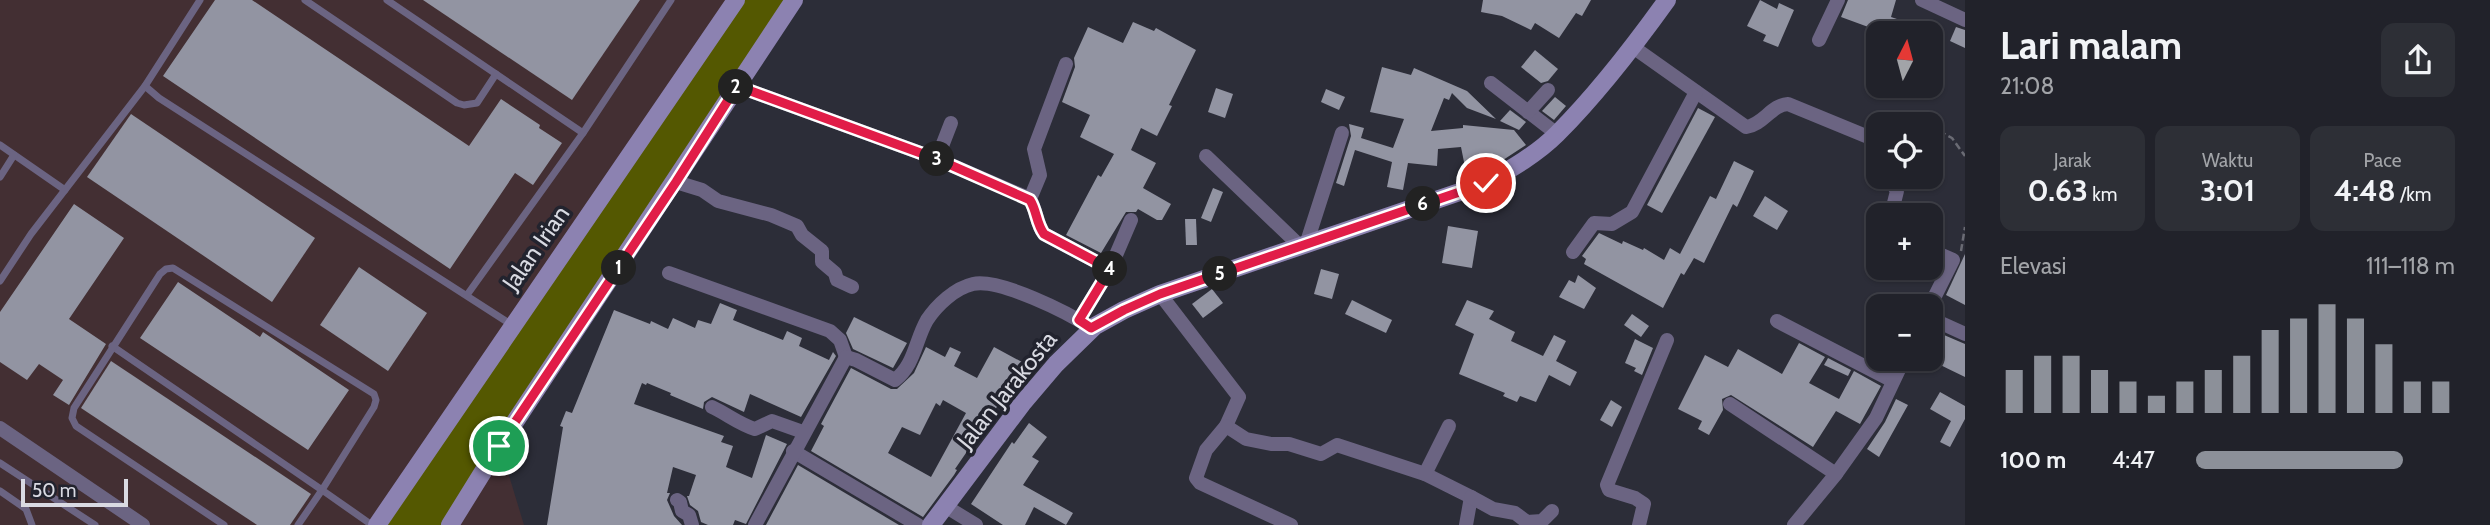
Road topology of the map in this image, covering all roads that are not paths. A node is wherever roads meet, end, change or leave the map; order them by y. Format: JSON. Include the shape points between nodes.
{"nodes":[{"id":1,"x":201,"y":0,"type":"edge"},
{"id":2,"x":305,"y":0,"type":"edge"},
{"id":3,"x":387,"y":0,"type":"edge"},
{"id":4,"x":671,"y":0,"type":"edge"},
{"id":5,"x":736,"y":0,"type":"edge"},
{"id":6,"x":794,"y":0,"type":"edge"},
{"id":7,"x":1667,"y":0,"type":"edge"},
{"id":8,"x":1838,"y":0,"type":"edge"},
{"id":9,"x":1922,"y":0,"type":"edge"},
{"id":10,"x":1965,"y":20,"type":"edge"},
{"id":11,"x":1819,"y":40,"type":"dead end"},
{"id":12,"x":1633,"y":47,"type":"junction"},
{"id":13,"x":1066,"y":64,"type":"dead end"},
{"id":14,"x":496,"y":74,"type":"junction"},
{"id":15,"x":1491,"y":83,"type":"dead end"},
{"id":16,"x":145,"y":86,"type":"junction"},
{"id":17,"x":737,"y":86,"type":"junction"},
{"id":18,"x":1548,"y":90,"type":"dead end"},
{"id":19,"x":1696,"y":92,"type":"junction"},
{"id":20,"x":1528,"y":112,"type":"junction"},
{"id":21,"x":951,"y":123,"type":"dead end"},
{"id":22,"x":583,"y":133,"type":"junction"},
{"id":23,"x":1342,"y":133,"type":"dead end"},
{"id":24,"x":1557,"y":134,"type":"junction"},
{"id":25,"x":1866,"y":136,"type":"edge"},
{"id":26,"x":0,"y":145,"type":"edge"},
{"id":27,"x":14,"y":155,"type":"junction"},
{"id":28,"x":1206,"y":156,"type":"dead end"},
{"id":29,"x":937,"y":159,"type":"junction"},
{"id":30,"x":0,"y":177,"type":"edge"},
{"id":31,"x":676,"y":182,"type":"junction"},
{"id":32,"x":65,"y":190,"type":"junction"},
{"id":33,"x":1030,"y":200,"type":"junction"},
{"id":34,"x":1131,"y":220,"type":"dead end"},
{"id":35,"x":1303,"y":246,"type":"junction"},
{"id":36,"x":1573,"y":252,"type":"dead end"},
{"id":37,"x":1943,"y":256,"type":"edge"},
{"id":38,"x":1110,"y":269,"type":"junction"},
{"id":39,"x":669,"y":273,"type":"dead end"},
{"id":40,"x":1943,"y":280,"type":"edge"},
{"id":41,"x":0,"y":281,"type":"edge"},
{"id":42,"x":852,"y":287,"type":"dead end"},
{"id":43,"x":1160,"y":294,"type":"junction"},
{"id":44,"x":467,"y":295,"type":"junction"},
{"id":45,"x":1777,"y":321,"type":"dead end"},
{"id":46,"x":1085,"y":324,"type":"junction"},
{"id":47,"x":1943,"y":324,"type":"edge"},
{"id":48,"x":512,"y":326,"type":"junction"},
{"id":49,"x":1965,"y":334,"type":"edge"},
{"id":50,"x":1667,"y":340,"type":"dead end"},
{"id":51,"x":112,"y":345,"type":"junction"},
{"id":52,"x":846,"y":357,"type":"junction"},
{"id":53,"x":1898,"y":371,"type":"edge"},
{"id":54,"x":1893,"y":382,"type":"junction"},
{"id":55,"x":1730,"y":404,"type":"dead end"},
{"id":56,"x":712,"y":407,"type":"dead end"},
{"id":57,"x":1226,"y":426,"type":"junction"},
{"id":58,"x":1449,"y":426,"type":"dead end"},
{"id":59,"x":0,"y":428,"type":"edge"},
{"id":60,"x":803,"y":432,"type":"junction"},
{"id":61,"x":793,"y":451,"type":"junction"},
{"id":62,"x":0,"y":463,"type":"edge"},
{"id":63,"x":1425,"y":474,"type":"junction"},
{"id":64,"x":1836,"y":474,"type":"junction"},
{"id":65,"x":322,"y":490,"type":"junction"},
{"id":66,"x":0,"y":491,"type":"edge"},
{"id":67,"x":1471,"y":497,"type":"junction"},
{"id":68,"x":677,"y":500,"type":"dead end"},
{"id":69,"x":945,"y":506,"type":"junction"},
{"id":70,"x":1552,"y":511,"type":"dead end"},
{"id":71,"x":32,"y":525,"type":"edge"},
{"id":72,"x":96,"y":525,"type":"edge"},
{"id":73,"x":144,"y":525,"type":"edge"},
{"id":74,"x":224,"y":525,"type":"edge"},
{"id":75,"x":298,"y":525,"type":"edge"},
{"id":76,"x":375,"y":525,"type":"edge"},
{"id":77,"x":450,"y":525,"type":"edge"},
{"id":78,"x":692,"y":525,"type":"edge"},
{"id":79,"x":755,"y":525,"type":"edge"},
{"id":80,"x":918,"y":525,"type":"edge"},
{"id":81,"x":931,"y":525,"type":"edge"},
{"id":82,"x":976,"y":525,"type":"edge"},
{"id":83,"x":1291,"y":525,"type":"edge"},
{"id":84,"x":1466,"y":525,"type":"edge"},
{"id":85,"x":1639,"y":525,"type":"edge"},
{"id":86,"x":1794,"y":525,"type":"edge"}],
"edges":[{"from":1,"to":16,"type":"lane"},
{"from":2,"to":14,"type":"lane","via":[[457,103],[477,103]]},
{"from":3,"to":14,"type":"lane"},
{"from":4,"to":22,"type":"lane"},
{"from":5,"to":48,"type":"street","name":"Jalan Irian"},
{"from":6,"to":17,"type":"street"},
{"from":7,"to":12,"type":"street","name":"Jalan Jarakosta"},
{"from":8,"to":11,"type":"street"},
{"from":9,"to":10,"type":"street"},
{"from":12,"to":19,"type":"street"},
{"from":12,"to":24,"type":"street","name":"Jalan Jarakosta"},
{"from":13,"to":33,"type":"street","via":[[1034,149],[1040,175]]},
{"from":14,"to":22,"type":"lane"},
{"from":15,"to":20,"type":"street"},
{"from":16,"to":32,"type":"lane"},
{"from":16,"to":44,"type":"lane"},
{"from":17,"to":29,"type":"street"},
{"from":17,"to":31,"type":"street"},
{"from":18,"to":20,"type":"street"},
{"from":19,"to":25,"type":"street","via":[[1746,127],[1780,104],[1788,104]]},
{"from":19,"to":36,"type":"street","via":[[1632,212],[1612,224],[1594,223]]},
{"from":20,"to":24,"type":"street"},
{"from":21,"to":29,"type":"street"},
{"from":22,"to":44,"type":"lane"},
{"from":23,"to":35,"type":"street"},
{"from":24,"to":35,"type":"street","name":"Jalan Jarakosta","via":[[1486,183]]},
{"from":26,"to":27,"type":"lane"},
{"from":27,"to":30,"type":"lane"},
{"from":27,"to":32,"type":"lane"},
{"from":28,"to":35,"type":"street"},
{"from":29,"to":33,"type":"street"},
{"from":31,"to":42,"type":"street","via":[[718,201],[797,226],[821,251],[822,262],[837,281]]},
{"from":31,"to":77,"type":"street"},
{"from":32,"to":41,"type":"lane"},
{"from":33,"to":38,"type":"street","via":[[1044,234]]},
{"from":34,"to":38,"type":"street"},
{"from":35,"to":43,"type":"street","name":"Jalan Jarakosta"},
{"from":37,"to":40,"type":"street","via":[[1953,260]]},
{"from":38,"to":46,"type":"street"},
{"from":39,"to":52,"type":"street","via":[[830,331],[840,340]]},
{"from":43,"to":46,"type":"street","name":"Jalan Jarakosta"},
{"from":43,"to":57,"type":"street","via":[[1239,397]]},
{"from":44,"to":48,"type":"lane"},
{"from":45,"to":54,"type":"street"},
{"from":46,"to":52,"type":"street","via":[[1014,291],[989,283],[972,284],[934,311],[918,337],[908,368],[895,380]]},
{"from":46,"to":69,"type":"street","name":"Jalan Jarakosta"},
{"from":47,"to":49,"type":"street"},
{"from":48,"to":76,"type":"street","name":"Jalan Irian"},
{"from":50,"to":85,"type":"street","via":[[1607,485],[1609,490],[1644,504]]},
{"from":51,"to":65,"type":"lane"},
{"from":51,"to":65,"type":"lane","via":[[160,274],[173,268],[374,394],[374,407]]},
{"from":51,"to":74,"type":"lane","via":[[74,408],[76,426]]},
{"from":52,"to":60,"type":"street"},
{"from":53,"to":54,"type":"street"},
{"from":54,"to":64,"type":"street","via":[[1876,418]]},
{"from":55,"to":64,"type":"street"},
{"from":56,"to":60,"type":"street","via":[[755,429],[772,421]]},
{"from":57,"to":63,"type":"street","via":[[1246,439],[1289,444],[1321,454],[1337,445]]},
{"from":57,"to":83,"type":"street","via":[[1206,450],[1198,480]]},
{"from":58,"to":63,"type":"street"},
{"from":59,"to":73,"type":"street"},
{"from":60,"to":61,"type":"street"},
{"from":61,"to":79,"type":"street"},
{"from":61,"to":80,"type":"street"},
{"from":62,"to":72,"type":"lane"},
{"from":63,"to":67,"type":"street"},
{"from":64,"to":86,"type":"street"},
{"from":65,"to":75,"type":"lane"},
{"from":65,"to":76,"type":"lane"},
{"from":66,"to":71,"type":"lane","via":[[26,509]]},
{"from":67,"to":70,"type":"street","via":[[1527,522],[1542,521]]},
{"from":67,"to":84,"type":"street"},
{"from":68,"to":78,"type":"street"},
{"from":69,"to":81,"type":"street","name":"Jalan Jarakosta"},
{"from":69,"to":82,"type":"street"}]}
